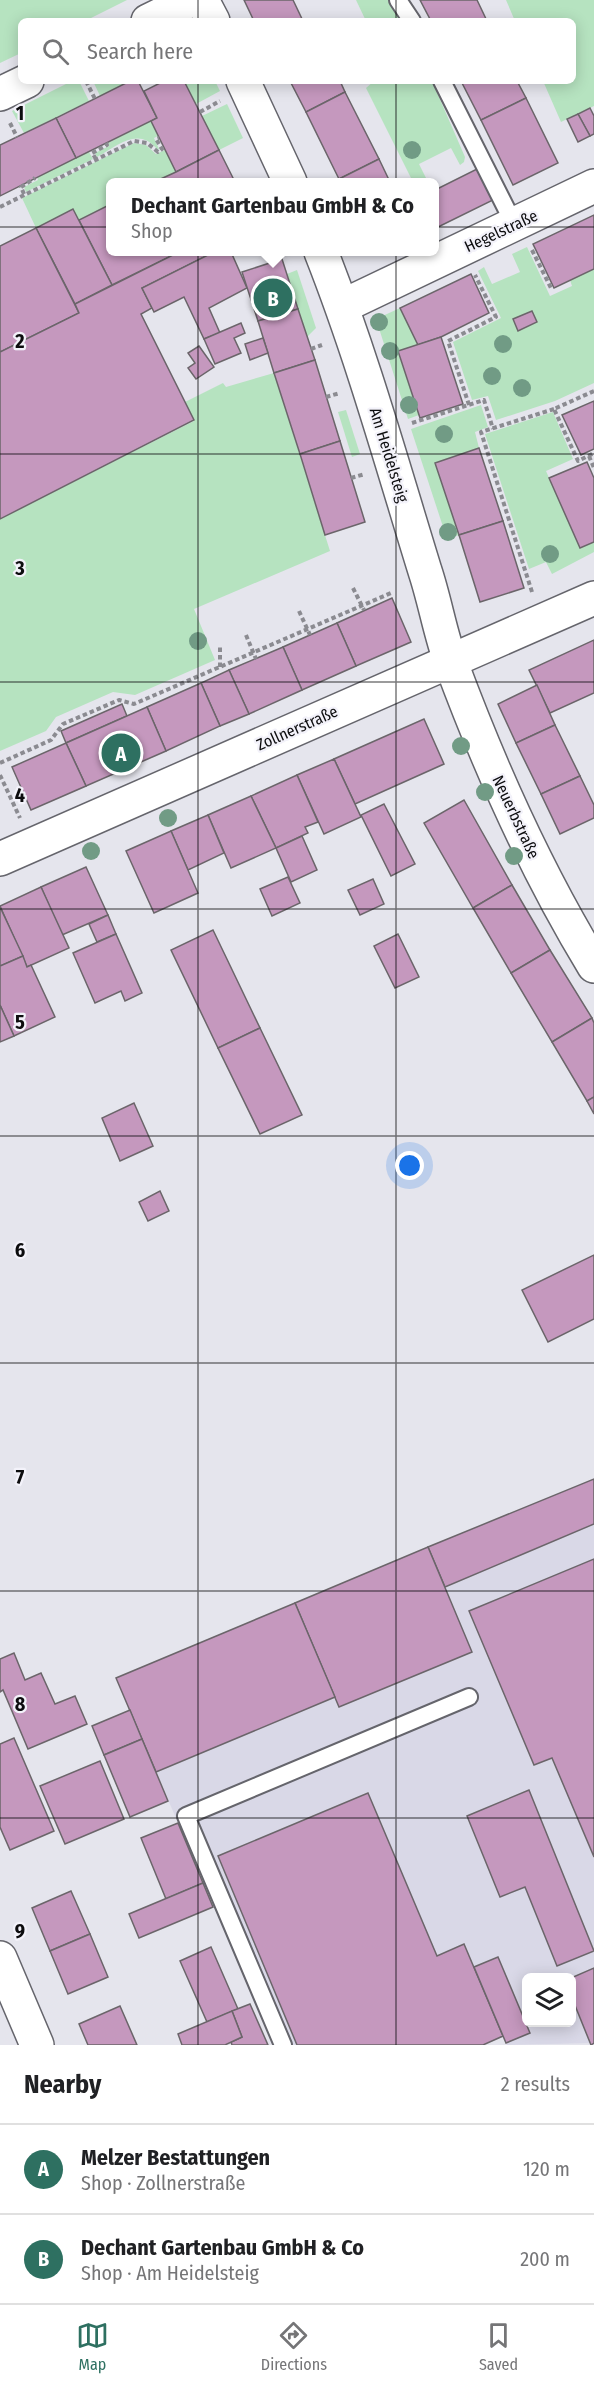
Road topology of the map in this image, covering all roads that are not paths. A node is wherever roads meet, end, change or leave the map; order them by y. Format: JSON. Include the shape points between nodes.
{"nodes":[{"id":1,"x":191,"y":0,"type":"edge"},
{"id":2,"x":202,"y":0,"type":"edge"},
{"id":3,"x":398,"y":0,"type":"edge"},
{"id":4,"x":154,"y":18,"type":"edge"},
{"id":5,"x":211,"y":18,"type":"edge"},
{"id":6,"x":410,"y":18,"type":"edge"},
{"id":7,"x":21,"y":84,"type":"edge"},
{"id":8,"x":244,"y":84,"type":"edge"},
{"id":9,"x":444,"y":84,"type":"edge"},
{"id":10,"x":0,"y":94,"type":"edge"},
{"id":11,"x":288,"y":178,"type":"edge"},
{"id":12,"x":594,"y":186,"type":"edge"},
{"id":13,"x":516,"y":223,"type":"junction"},
{"id":14,"x":323,"y":256,"type":"edge"},
{"id":15,"x":343,"y":306,"type":"junction"},
{"id":16,"x":594,"y":598,"type":"edge"},
{"id":17,"x":450,"y":661,"type":"junction"},
{"id":18,"x":0,"y":859,"type":"edge"},
{"id":19,"x":594,"y":966,"type":"edge"},
{"id":20,"x":470,"y":1697,"type":"dead end"},
{"id":21,"x":0,"y":1958,"type":"edge"},
{"id":22,"x":37,"y":2045,"type":"edge"},
{"id":23,"x":283,"y":2045,"type":"edge"}],
"edges":[{"from":1,"to":4,"type":"street"},
{"from":2,"to":5,"type":"street"},
{"from":3,"to":6,"type":"lane"},
{"from":7,"to":10,"type":"street"},
{"from":8,"to":11,"type":"street"},
{"from":9,"to":13,"type":"lane"},
{"from":12,"to":13,"type":"street","name":"Hegelstraße"},
{"from":13,"to":15,"type":"street","name":"Hegelstraße"},
{"from":14,"to":15,"type":"street","name":"Am Heidelsteig"},
{"from":15,"to":17,"type":"street","name":"Am Heidelsteig"},
{"from":16,"to":17,"type":"street","name":"Zollnerstraße"},
{"from":17,"to":18,"type":"street","name":"Zollnerstraße"},
{"from":17,"to":19,"type":"street","name":"Neuerbstraße","via":[[505,798]]},
{"from":20,"to":23,"type":"lane","via":[[186,1815]]},
{"from":21,"to":22,"type":"street"}]}
